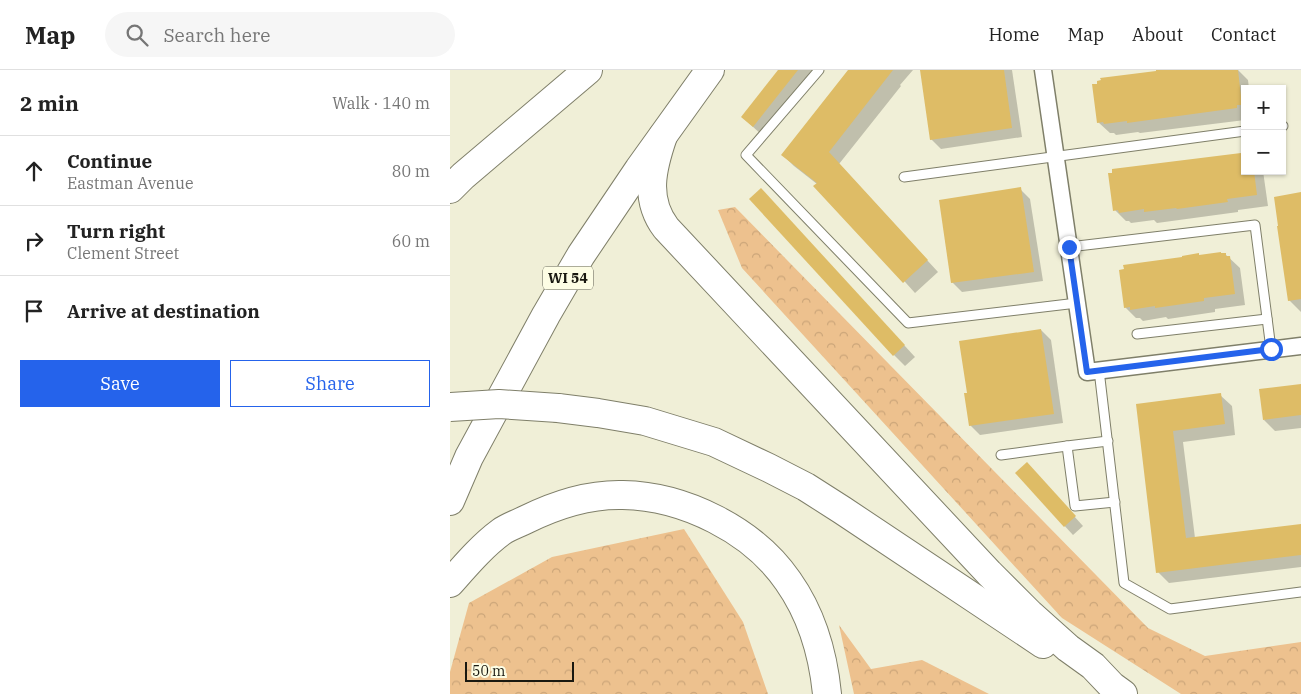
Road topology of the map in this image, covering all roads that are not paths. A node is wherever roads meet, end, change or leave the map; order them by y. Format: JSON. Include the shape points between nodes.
{"nodes":[{"id":1,"x":588,"y":70,"type":"edge"},
{"id":2,"x":710,"y":70,"type":"edge"},
{"id":3,"x":819,"y":70,"type":"edge"},
{"id":4,"x":1043,"y":70,"type":"edge"},
{"id":5,"x":1241,"y":132,"type":"edge"},
{"id":6,"x":663,"y":136,"type":"junction"},
{"id":7,"x":1056,"y":157,"type":"junction"},
{"id":8,"x":904,"y":177,"type":"dead end"},
{"id":9,"x":454,"y":183,"type":"edge"},
{"id":10,"x":1069,"y":247,"type":"junction"},
{"id":11,"x":1077,"y":303,"type":"junction"},
{"id":12,"x":1267,"y":319,"type":"junction"},
{"id":13,"x":1138,"y":334,"type":"dead end"},
{"id":14,"x":1301,"y":346,"type":"edge"},
{"id":15,"x":1271,"y":349,"type":"junction"},
{"id":16,"x":1093,"y":371,"type":"junction"},
{"id":17,"x":450,"y":407,"type":"edge"},
{"id":18,"x":1108,"y":441,"type":"junction"},
{"id":19,"x":1067,"y":446,"type":"junction"},
{"id":20,"x":1001,"y":455,"type":"dead end"},
{"id":21,"x":450,"y":501,"type":"edge"},
{"id":22,"x":1115,"y":502,"type":"junction"},
{"id":23,"x":450,"y":583,"type":"edge"},
{"id":24,"x":1301,"y":592,"type":"edge"},
{"id":25,"x":1117,"y":690,"type":"edge"},
{"id":26,"x":827,"y":694,"type":"edge"}],
"edges":[{"from":1,"to":9,"type":"highway"},
{"from":2,"to":6,"type":"highway","number":"WI 54"},
{"from":3,"to":11,"type":"lane","via":[[746,154],[908,323]]},
{"from":4,"to":7,"type":"street"},
{"from":5,"to":7,"type":"lane"},
{"from":6,"to":21,"type":"highway","number":"WI 54","via":[[581,255],[551,306],[470,456]]},
{"from":6,"to":25,"type":"highway","via":[[654,168],[652,192],[657,214],[666,228],[993,577]]},
{"from":7,"to":8,"type":"lane"},
{"from":7,"to":10,"type":"street"},
{"from":10,"to":11,"type":"street"},
{"from":10,"to":12,"type":"lane","via":[[1255,225]]},
{"from":11,"to":16,"type":"street"},
{"from":12,"to":13,"type":"lane"},
{"from":12,"to":15,"type":"lane"},
{"from":14,"to":15,"type":"street"},
{"from":15,"to":16,"type":"street"},
{"from":16,"to":18,"type":"lane"},
{"from":17,"to":25,"type":"highway","bridge":true,"via":[[499,404],[598,412],[645,421],[714,442],[813,492],[1089,675]]},
{"from":18,"to":19,"type":"lane"},
{"from":18,"to":22,"type":"lane"},
{"from":19,"to":20,"type":"lane"},
{"from":19,"to":22,"type":"lane","via":[[1075,506]]},
{"from":22,"to":24,"type":"lane","via":[[1124,583],[1170,610]]},
{"from":23,"to":26,"type":"highway","via":[[478,552],[502,532],[536,514],[569,502],[622,495],[675,503],[712,517],[743,536],[788,580],[812,624],[825,671]]}]}
